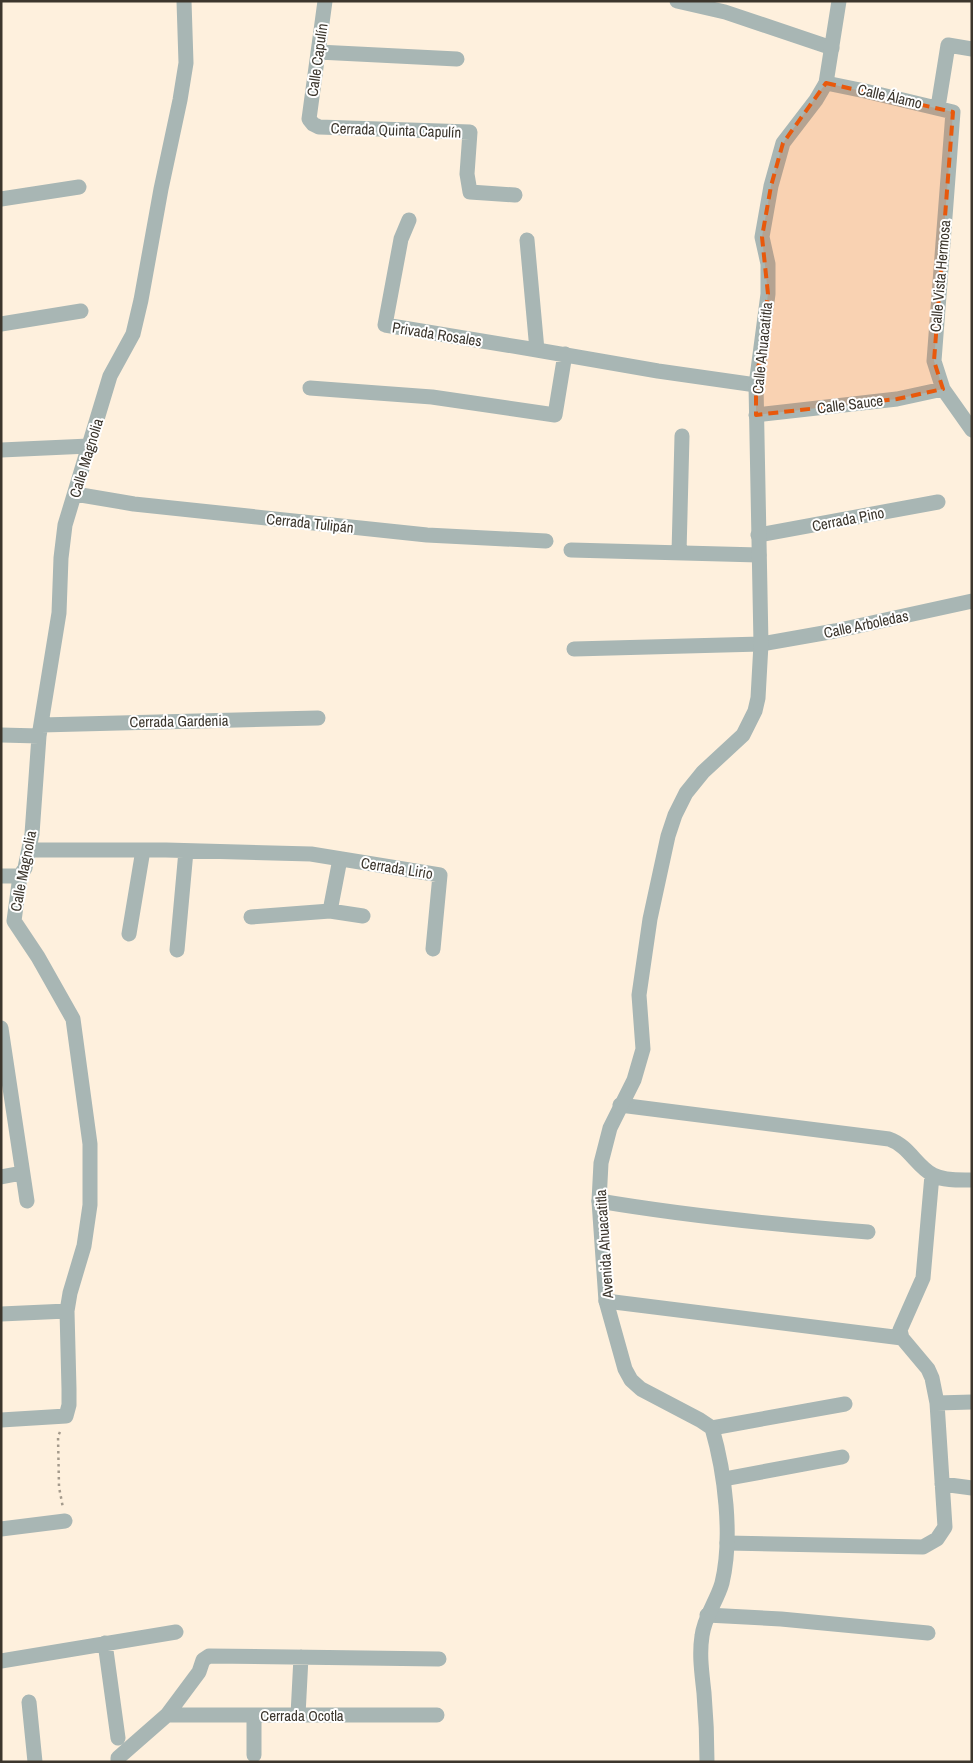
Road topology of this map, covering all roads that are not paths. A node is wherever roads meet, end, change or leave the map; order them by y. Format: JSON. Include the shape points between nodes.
{"nodes":[{"id":1,"x":184,"y":1,"type":"edge"},
{"id":2,"x":325,"y":1,"type":"edge"},
{"id":3,"x":677,"y":1,"type":"edge"},
{"id":4,"x":839,"y":1,"type":"edge"},
{"id":5,"x":832,"y":48,"type":"junction"},
{"id":6,"x":972,"y":48,"type":"edge"},
{"id":7,"x":318,"y":52,"type":"junction"},
{"id":8,"x":457,"y":59,"type":"dead end"},
{"id":9,"x":826,"y":83,"type":"junction"},
{"id":10,"x":938,"y":107,"type":"junction"},
{"id":11,"x":954,"y":112,"type":"joint"},
{"id":12,"x":309,"y":119,"type":"joint"},
{"id":13,"x":79,"y":186,"type":"dead end"},
{"id":14,"x":515,"y":195,"type":"dead end"},
{"id":15,"x":1,"y":199,"type":"edge"},
{"id":16,"x":409,"y":220,"type":"dead end"},
{"id":17,"x":527,"y":240,"type":"dead end"},
{"id":18,"x":81,"y":311,"type":"dead end"},
{"id":19,"x":1,"y":324,"type":"edge"},
{"id":20,"x":537,"y":350,"type":"junction"},
{"id":21,"x":564,"y":354,"type":"junction"},
{"id":22,"x":756,"y":385,"type":"junction"},
{"id":23,"x":310,"y":388,"type":"dead end"},
{"id":24,"x":943,"y":389,"type":"junction"},
{"id":25,"x":756,"y":415,"type":"junction"},
{"id":26,"x":972,"y":430,"type":"edge"},
{"id":27,"x":682,"y":436,"type":"dead end"},
{"id":28,"x":89,"y":446,"type":"junction"},
{"id":29,"x":1,"y":450,"type":"edge"},
{"id":30,"x":75,"y":494,"type":"junction"},
{"id":31,"x":938,"y":502,"type":"dead end"},
{"id":32,"x":758,"y":535,"type":"junction"},
{"id":33,"x":546,"y":541,"type":"dead end"},
{"id":34,"x":571,"y":550,"type":"dead end"},
{"id":35,"x":679,"y":554,"type":"junction"},
{"id":36,"x":759,"y":556,"type":"junction"},
{"id":37,"x":972,"y":602,"type":"edge"},
{"id":38,"x":761,"y":644,"type":"junction"},
{"id":39,"x":574,"y":649,"type":"dead end"},
{"id":40,"x":755,"y":711,"type":"joint"},
{"id":41,"x":318,"y":718,"type":"dead end"},
{"id":42,"x":40,"y":731,"type":"junction"},
{"id":43,"x":1,"y":736,"type":"edge"},
{"id":44,"x":30,"y":850,"type":"junction"},
{"id":45,"x":143,"y":850,"type":"junction"},
{"id":46,"x":186,"y":851,"type":"junction"},
{"id":47,"x":340,"y":859,"type":"junction"},
{"id":48,"x":1,"y":876,"type":"edge"},
{"id":49,"x":20,"y":876,"type":"junction"},
{"id":50,"x":330,"y":911,"type":"junction"},
{"id":51,"x":363,"y":916,"type":"dead end"},
{"id":52,"x":251,"y":917,"type":"dead end"},
{"id":53,"x":8,"y":921,"type":"edge"},
{"id":54,"x":129,"y":934,"type":"dead end"},
{"id":55,"x":433,"y":949,"type":"dead end"},
{"id":56,"x":176,"y":950,"type":"dead end"},
{"id":57,"x":1,"y":1028,"type":"edge"},
{"id":58,"x":620,"y":1106,"type":"junction"},
{"id":59,"x":22,"y":1173,"type":"junction"},
{"id":60,"x":932,"y":1175,"type":"junction"},
{"id":61,"x":1,"y":1177,"type":"edge"},
{"id":62,"x":972,"y":1180,"type":"edge"},
{"id":63,"x":599,"y":1201,"type":"junction"},
{"id":64,"x":27,"y":1202,"type":"dead end"},
{"id":65,"x":868,"y":1232,"type":"dead end"},
{"id":66,"x":606,"y":1301,"type":"junction"},
{"id":67,"x":67,"y":1311,"type":"junction"},
{"id":68,"x":1,"y":1314,"type":"edge"},
{"id":69,"x":902,"y":1338,"type":"junction"},
{"id":70,"x":972,"y":1402,"type":"edge"},
{"id":71,"x":845,"y":1404,"type":"dead end"},
{"id":72,"x":937,"y":1404,"type":"junction"},
{"id":73,"x":1,"y":1420,"type":"edge"},
{"id":74,"x":712,"y":1428,"type":"junction"},
{"id":75,"x":842,"y":1457,"type":"dead end"},
{"id":76,"x":724,"y":1479,"type":"junction"},
{"id":77,"x":942,"y":1484,"type":"junction"},
{"id":78,"x":972,"y":1488,"type":"edge"},
{"id":79,"x":65,"y":1521,"type":"road end"},
{"id":80,"x":1,"y":1529,"type":"edge"},
{"id":81,"x":727,"y":1543,"type":"junction"},
{"id":82,"x":707,"y":1615,"type":"junction"},
{"id":83,"x":176,"y":1632,"type":"dead end"},
{"id":84,"x":928,"y":1633,"type":"dead end"},
{"id":85,"x":105,"y":1643,"type":"junction"},
{"id":86,"x":301,"y":1657,"type":"junction"},
{"id":87,"x":439,"y":1659,"type":"dead end"},
{"id":88,"x":1,"y":1660,"type":"edge"},
{"id":89,"x":29,"y":1702,"type":"dead end"},
{"id":90,"x":437,"y":1714,"type":"dead end"},
{"id":91,"x":167,"y":1715,"type":"junction"},
{"id":92,"x":298,"y":1715,"type":"junction"},
{"id":93,"x":254,"y":1716,"type":"junction"},
{"id":94,"x":118,"y":1738,"type":"dead end"},
{"id":95,"x":254,"y":1755,"type":"dead end"},
{"id":96,"x":35,"y":1762,"type":"edge"},
{"id":97,"x":118,"y":1762,"type":"edge"},
{"id":98,"x":707,"y":1762,"type":"edge"}],
"edges":[{"from":1,"to":28,"type":"street","name":"Calle Magnolia","via":[[186,63],[142,300],[133,334],[110,376]]},
{"from":2,"to":7,"type":"street","name":"Calle Capulín"},
{"from":3,"to":5,"type":"street","via":[[725,12]]},
{"from":4,"to":5,"type":"street","name":"Calle Ahuacatitla"},
{"from":5,"to":9,"type":"street","name":"Calle Ahuacatitla"},
{"from":6,"to":10,"type":"street","via":[[948,44]]},
{"from":7,"to":8,"type":"street"},
{"from":7,"to":12,"type":"street","name":"Calle Capulín"},
{"from":9,"to":10,"type":"street","name":"Calle Álamo"},
{"from":9,"to":22,"type":"street","name":"Calle Ahuacatitla","via":[[783,143],[771,186],[762,237],[768,264],[768,294]]},
{"from":10,"to":11,"type":"street","name":"Calle Álamo"},
{"from":11,"to":24,"type":"street","name":"Calle Vista Hermosa","via":[[934,361]]},
{"from":12,"to":14,"type":"street","name":"Cerrada Quinta Capulín","via":[[319,127],[470,132],[467,174],[470,192]]},
{"from":13,"to":15,"type":"street"},
{"from":16,"to":20,"type":"street","name":"Privada Rosales","via":[[402,239],[385,325]]},
{"from":17,"to":20,"type":"street"},
{"from":18,"to":19,"type":"street"},
{"from":20,"to":21,"type":"street","name":"Privada Rosales"},
{"from":21,"to":22,"type":"street","name":"Privada Rosales"},
{"from":21,"to":23,"type":"street","via":[[556,415],[432,397]]},
{"from":22,"to":25,"type":"street","name":"Calle Ahuacatitla"},
{"from":24,"to":25,"type":"street","name":"Calle Sauce","via":[[897,398]]},
{"from":24,"to":26,"type":"street","name":"Calle Vista Hermosa"},
{"from":25,"to":32,"type":"street","name":"Calle Ahuacatitla"},
{"from":27,"to":35,"type":"street"},
{"from":28,"to":29,"type":"street"},
{"from":28,"to":30,"type":"street","name":"Calle Magnolia"},
{"from":30,"to":33,"type":"street","name":"Cerrada Tulipán","via":[[134,504],[427,535]]},
{"from":30,"to":42,"type":"street","name":"Calle Magnolia","via":[[65,525],[59,613]]},
{"from":31,"to":32,"type":"street","name":"Cerrada Pino"},
{"from":32,"to":36,"type":"street","name":"Calle Ahuacatitla"},
{"from":34,"to":35,"type":"street"},
{"from":35,"to":36,"type":"street"},
{"from":36,"to":38,"type":"street","name":"Calle Ahuacatitla"},
{"from":37,"to":38,"type":"street","name":"Calle Arboledas"},
{"from":38,"to":39,"type":"street","name":"Calle Arboledas"},
{"from":38,"to":40,"type":"street","name":"Calle Ahuacatitla"},
{"from":40,"to":58,"type":"street","name":"Avenida Ahuacatitla","via":[[743,735],[703,772],[686,793],[675,815],[650,919],[640,982],[643,1049],[634,1080]]},
{"from":41,"to":42,"type":"street","name":"Cerrada Gardenia"},
{"from":42,"to":43,"type":"street","name":"Cerrada Gardenia"},
{"from":42,"to":44,"type":"street","name":"Calle Magnolia"},
{"from":44,"to":45,"type":"street","name":"Cerrada Lirio"},
{"from":44,"to":49,"type":"street","name":"Calle Magnolia","via":[[26,868]]},
{"from":45,"to":46,"type":"street","name":"Cerrada Lirio"},
{"from":45,"to":54,"type":"street"},
{"from":46,"to":47,"type":"street","name":"Cerrada Lirio","via":[[311,854]]},
{"from":46,"to":56,"type":"street"},
{"from":47,"to":50,"type":"street","name":"Cerrada Lirio"},
{"from":47,"to":55,"type":"street","name":"Cerrada Lirio","via":[[440,876]]},
{"from":48,"to":49,"type":"street"},
{"from":49,"to":53,"type":"street","name":"Calle Magnolia"},
{"from":50,"to":51,"type":"street"},
{"from":50,"to":52,"type":"street"},
{"from":53,"to":67,"type":"street","via":[[38,956],[73,1019],[89,1134],[90,1206],[84,1246]]},
{"from":57,"to":59,"type":"street"},
{"from":58,"to":60,"type":"street","via":[[888,1139],[904,1147]]},
{"from":58,"to":63,"type":"street","name":"Avenida Ahuacatitla","via":[[604,1144]]},
{"from":59,"to":61,"type":"street"},
{"from":59,"to":64,"type":"street"},
{"from":60,"to":62,"type":"street"},
{"from":60,"to":69,"type":"street","via":[[923,1278],[900,1330]]},
{"from":63,"to":65,"type":"street","via":[[772,1225]]},
{"from":63,"to":66,"type":"street","name":"Avenida Ahuacatitla"},
{"from":66,"to":69,"type":"street"},
{"from":66,"to":74,"type":"street","name":"Avenida Ahuacatitla","via":[[621,1358],[631,1380],[641,1389]]},
{"from":67,"to":68,"type":"street"},
{"from":67,"to":73,"type":"street","via":[[69,1405],[66,1416]]},
{"from":69,"to":72,"type":"street","via":[[928,1369]]},
{"from":70,"to":72,"type":"street"},
{"from":71,"to":74,"type":"street"},
{"from":72,"to":77,"type":"street"},
{"from":74,"to":76,"type":"street"},
{"from":75,"to":76,"type":"street"},
{"from":76,"to":81,"type":"street"},
{"from":77,"to":78,"type":"street"},
{"from":77,"to":81,"type":"street","via":[[944,1527],[937,1539],[923,1547]]},
{"from":79,"to":80,"type":"street"},
{"from":81,"to":82,"type":"street","via":[[721,1585]]},
{"from":82,"to":84,"type":"street"},
{"from":82,"to":98,"type":"street","via":[[700,1654]]},
{"from":83,"to":85,"type":"street"},
{"from":85,"to":88,"type":"street"},
{"from":85,"to":94,"type":"street"},
{"from":86,"to":87,"type":"street"},
{"from":86,"to":91,"type":"street","via":[[209,1656],[203,1660]]},
{"from":86,"to":92,"type":"street"},
{"from":89,"to":96,"type":"street"},
{"from":90,"to":92,"type":"street","name":"Cerrada Ocotla"},
{"from":91,"to":93,"type":"street","name":"Cerrada Ocotla"},
{"from":91,"to":97,"type":"street","via":[[125,1750]]},
{"from":92,"to":93,"type":"street","name":"Cerrada Ocotla"},
{"from":93,"to":95,"type":"street"}]}
